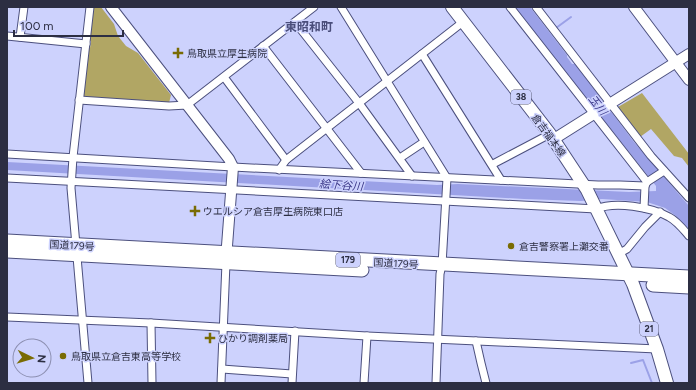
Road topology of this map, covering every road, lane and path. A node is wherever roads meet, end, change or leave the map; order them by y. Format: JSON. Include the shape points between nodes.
{"nodes":[{"id":1,"x":24,"y":7,"type":"edge"},
{"id":2,"x":90,"y":7,"type":"edge"},
{"id":3,"x":111,"y":7,"type":"edge"},
{"id":4,"x":314,"y":7,"type":"edge"},
{"id":5,"x":341,"y":7,"type":"edge"},
{"id":6,"x":452,"y":7,"type":"edge"},
{"id":7,"x":510,"y":7,"type":"edge"},
{"id":8,"x":536,"y":7,"type":"edge"},
{"id":9,"x":634,"y":7,"type":"edge"},
{"id":10,"x":295,"y":22,"type":"junction"},
{"id":11,"x":463,"y":22,"type":"junction"},
{"id":12,"x":7,"y":36,"type":"edge"},
{"id":13,"x":20,"y":37,"type":"junction"},
{"id":14,"x":86,"y":44,"type":"junction"},
{"id":15,"x":263,"y":46,"type":"junction"},
{"id":16,"x":422,"y":54,"type":"junction"},
{"id":17,"x":689,"y":54,"type":"edge"},
{"id":18,"x":676,"y":63,"type":"junction"},
{"id":19,"x":224,"y":77,"type":"junction"},
{"id":20,"x":689,"y":80,"type":"edge"},
{"id":21,"x":386,"y":81,"type":"junction"},
{"id":22,"x":79,"y":100,"type":"junction"},
{"id":23,"x":359,"y":103,"type":"junction"},
{"id":24,"x":187,"y":105,"type":"junction"},
{"id":25,"x":610,"y":105,"type":"junction"},
{"id":26,"x":596,"y":114,"type":"junction"},
{"id":27,"x":327,"y":129,"type":"junction"},
{"id":28,"x":552,"y":137,"type":"junction"},
{"id":29,"x":424,"y":142,"type":"junction"},
{"id":30,"x":7,"y":154,"type":"edge"},
{"id":31,"x":400,"y":158,"type":"junction"},
{"id":32,"x":72,"y":160,"type":"junction"},
{"id":33,"x":286,"y":160,"type":"junction"},
{"id":34,"x":493,"y":164,"type":"junction"},
{"id":35,"x":232,"y":170,"type":"junction"},
{"id":36,"x":279,"y":170,"type":"junction"},
{"id":37,"x":664,"y":171,"type":"junction"},
{"id":38,"x":361,"y":173,"type":"junction"},
{"id":39,"x":412,"y":176,"type":"junction"},
{"id":40,"x":7,"y":178,"type":"edge"},
{"id":41,"x":71,"y":178,"type":"junction"},
{"id":42,"x":447,"y":180,"type":"junction"},
{"id":43,"x":501,"y":180,"type":"junction"},
{"id":44,"x":646,"y":184,"type":"junction"},
{"id":45,"x":232,"y":187,"type":"junction"},
{"id":46,"x":585,"y":187,"type":"junction"},
{"id":47,"x":689,"y":198,"type":"edge"},
{"id":48,"x":446,"y":199,"type":"junction"},
{"id":49,"x":595,"y":207,"type":"junction"},
{"id":50,"x":644,"y":208,"type":"junction"},
{"id":51,"x":660,"y":212,"type":"junction"},
{"id":52,"x":689,"y":236,"type":"edge"},
{"id":53,"x":7,"y":241,"type":"edge"},
{"id":54,"x":75,"y":250,"type":"junction"},
{"id":55,"x":7,"y":251,"type":"edge"},
{"id":56,"x":618,"y":254,"type":"junction"},
{"id":57,"x":226,"y":258,"type":"junction"},
{"id":58,"x":441,"y":269,"type":"junction"},
{"id":59,"x":689,"y":277,"type":"edge"},
{"id":60,"x":631,"y":279,"type":"junction"},
{"id":61,"x":689,"y":287,"type":"edge"},
{"id":62,"x":7,"y":317,"type":"edge"},
{"id":63,"x":82,"y":320,"type":"junction"},
{"id":64,"x":151,"y":323,"type":"junction"},
{"id":65,"x":224,"y":328,"type":"junction"},
{"id":66,"x":295,"y":331,"type":"junction"},
{"id":67,"x":367,"y":336,"type":"junction"},
{"id":68,"x":438,"y":339,"type":"junction"},
{"id":69,"x":476,"y":341,"type":"junction"},
{"id":70,"x":656,"y":349,"type":"junction"},
{"id":71,"x":222,"y":369,"type":"junction"},
{"id":72,"x":292,"y":374,"type":"junction"},
{"id":73,"x":88,"y":383,"type":"edge"},
{"id":74,"x":152,"y":383,"type":"edge"},
{"id":75,"x":221,"y":383,"type":"edge"},
{"id":76,"x":292,"y":383,"type":"edge"},
{"id":77,"x":364,"y":383,"type":"edge"},
{"id":78,"x":436,"y":383,"type":"edge"},
{"id":79,"x":486,"y":383,"type":"edge"},
{"id":80,"x":666,"y":383,"type":"edge"}],
"edges":[{"from":1,"to":13,"type":"street"},
{"from":2,"to":14,"type":"street"},
{"from":3,"to":24,"type":"street"},
{"from":4,"to":10,"type":"street"},
{"from":5,"to":21,"type":"street"},
{"from":6,"to":11,"type":"main road","name":"倉吉福本線","number":"38"},
{"from":7,"to":26,"type":"street"},
{"from":8,"to":25,"type":"street"},
{"from":9,"to":18,"type":"street"},
{"from":10,"to":15,"type":"street"},
{"from":10,"to":23,"type":"street"},
{"from":11,"to":16,"type":"street"},
{"from":11,"to":28,"type":"main road","name":"倉吉福本線","number":"38"},
{"from":12,"to":13,"type":"street"},
{"from":13,"to":14,"type":"street"},
{"from":14,"to":22,"type":"street"},
{"from":15,"to":19,"type":"street"},
{"from":15,"to":27,"type":"street"},
{"from":16,"to":21,"type":"street"},
{"from":16,"to":34,"type":"street"},
{"from":17,"to":18,"type":"street"},
{"from":18,"to":20,"type":"street"},
{"from":18,"to":25,"type":"street"},
{"from":19,"to":24,"type":"street"},
{"from":19,"to":33,"type":"street"},
{"from":21,"to":23,"type":"street"},
{"from":21,"to":29,"type":"street"},
{"from":22,"to":24,"type":"street"},
{"from":22,"to":32,"type":"street"},
{"from":23,"to":27,"type":"street"},
{"from":23,"to":31,"type":"street"},
{"from":24,"to":35,"type":"street","via":[[229,158]]},
{"from":25,"to":26,"type":"street"},
{"from":25,"to":37,"type":"street"},
{"from":26,"to":28,"type":"street"},
{"from":26,"to":44,"type":"street"},
{"from":27,"to":33,"type":"street"},
{"from":27,"to":38,"type":"street"},
{"from":28,"to":34,"type":"street"},
{"from":28,"to":46,"type":"main road","name":"倉吉福本線","number":"38"},
{"from":29,"to":31,"type":"street"},
{"from":29,"to":42,"type":"street"},
{"from":30,"to":32,"type":"street"},
{"from":31,"to":39,"type":"street"},
{"from":32,"to":35,"type":"street"},
{"from":32,"to":41,"type":"street"},
{"from":33,"to":36,"type":"street"},
{"from":34,"to":43,"type":"street"},
{"from":35,"to":36,"type":"street"},
{"from":35,"to":45,"type":"street"},
{"from":36,"to":38,"type":"street"},
{"from":37,"to":44,"type":"street"},
{"from":37,"to":47,"type":"street"},
{"from":38,"to":39,"type":"street"},
{"from":39,"to":42,"type":"street"},
{"from":40,"to":41,"type":"street"},
{"from":41,"to":45,"type":"street"},
{"from":41,"to":54,"type":"street"},
{"from":42,"to":43,"type":"street"},
{"from":42,"to":48,"type":"street"},
{"from":43,"to":46,"type":"street"},
{"from":44,"to":46,"type":"street"},
{"from":44,"to":50,"type":"street"},
{"from":45,"to":48,"type":"street"},
{"from":45,"to":57,"type":"street"},
{"from":46,"to":49,"type":"main road","name":"倉吉福本線","number":"38"},
{"from":48,"to":49,"type":"street"},
{"from":48,"to":58,"type":"street"},
{"from":49,"to":50,"type":"street","via":[[611,205]]},
{"from":49,"to":56,"type":"main road","name":"倉吉福本線","number":"38"},
{"from":50,"to":51,"type":"street"},
{"from":51,"to":52,"type":"street","via":[[670,217]]},
{"from":51,"to":56,"type":"street","via":[[627,248]]},
{"from":53,"to":54,"type":"highway","name":"国道179号","number":"179"},
{"from":54,"to":55,"type":"highway","name":"国道179号","number":"179"},
{"from":54,"to":57,"type":"highway","name":"国道179号","number":"179"},
{"from":54,"to":63,"type":"street"},
{"from":56,"to":60,"type":"main road","name":"倉吉福本線","number":"38"},
{"from":57,"to":58,"type":"highway","name":"国道179号","number":"179"},
{"from":57,"to":65,"type":"street"},
{"from":58,"to":60,"type":"highway","name":"国道179号","number":"179"},
{"from":58,"to":68,"type":"street"},
{"from":59,"to":60,"type":"highway","name":"国道179号","number":"179"},
{"from":60,"to":61,"type":"highway","name":"国道179号","number":"179"},
{"from":60,"to":70,"type":"main road","number":"21"},
{"from":62,"to":63,"type":"street"},
{"from":63,"to":64,"type":"street"},
{"from":63,"to":73,"type":"street"},
{"from":64,"to":65,"type":"street"},
{"from":64,"to":74,"type":"street"},
{"from":65,"to":66,"type":"street"},
{"from":65,"to":71,"type":"street"},
{"from":66,"to":67,"type":"street"},
{"from":66,"to":72,"type":"street"},
{"from":67,"to":68,"type":"street"},
{"from":67,"to":77,"type":"street"},
{"from":68,"to":69,"type":"street"},
{"from":68,"to":78,"type":"street"},
{"from":69,"to":70,"type":"street"},
{"from":69,"to":79,"type":"street"},
{"from":70,"to":80,"type":"main road","number":"21"},
{"from":71,"to":72,"type":"street"},
{"from":71,"to":75,"type":"street"},
{"from":72,"to":76,"type":"street"}]}
